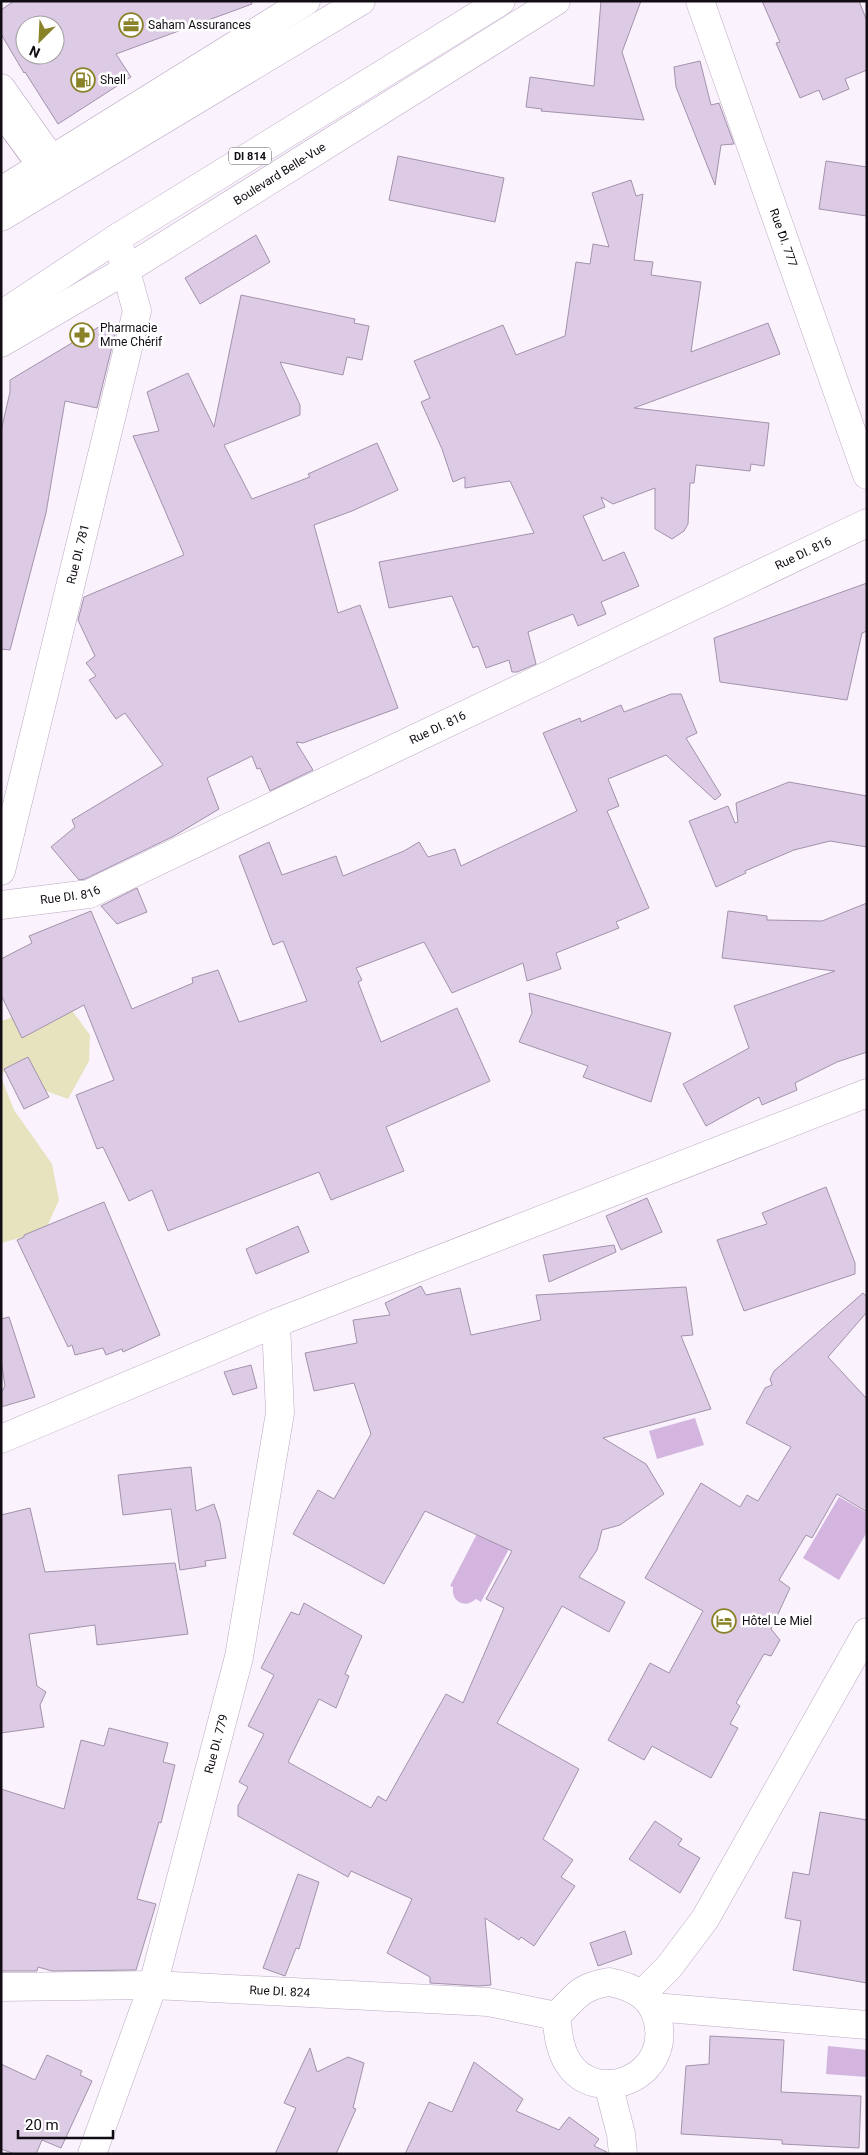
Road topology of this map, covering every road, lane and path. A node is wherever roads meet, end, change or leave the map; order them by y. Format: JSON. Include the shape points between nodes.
{"nodes":[{"id":1,"x":306,"y":1,"type":"edge"},
{"id":2,"x":361,"y":1,"type":"edge"},
{"id":3,"x":502,"y":1,"type":"edge"},
{"id":4,"x":556,"y":1,"type":"edge"},
{"id":5,"x":700,"y":1,"type":"edge"},
{"id":6,"x":1,"y":88,"type":"edge"},
{"id":7,"x":1,"y":120,"type":"edge"},
{"id":8,"x":44,"y":164,"type":"junction"},
{"id":9,"x":1,"y":191,"type":"edge"},
{"id":10,"x":1,"y":217,"type":"edge"},
{"id":11,"x":117,"y":238,"type":"junction"},
{"id":12,"x":126,"y":270,"type":"junction"},
{"id":13,"x":1,"y":315,"type":"edge"},
{"id":14,"x":1,"y":343,"type":"edge"},
{"id":15,"x":867,"y":475,"type":"edge"},
{"id":16,"x":867,"y":523,"type":"edge"},
{"id":17,"x":1,"y":871,"type":"edge"},
{"id":18,"x":1,"y":905,"type":"edge"},
{"id":19,"x":867,"y":1093,"type":"edge"},
{"id":20,"x":276,"y":1323,"type":"junction"},
{"id":21,"x":1,"y":1440,"type":"edge"},
{"id":22,"x":867,"y":1632,"type":"edge"},
{"id":23,"x":153,"y":1985,"type":"junction"},
{"id":24,"x":1,"y":1987,"type":"edge"},
{"id":25,"x":648,"y":2000,"type":"junction"},
{"id":26,"x":556,"y":2016,"type":"junction"},
{"id":27,"x":867,"y":2025,"type":"edge"},
{"id":28,"x":608,"y":2084,"type":"junction"},
{"id":29,"x":92,"y":2154,"type":"edge"},
{"id":30,"x":623,"y":2154,"type":"edge"}],
"edges":[{"from":1,"to":8,"type":"street"},
{"from":2,"to":10,"type":"street"},
{"from":3,"to":11,"type":"street","number":"DI 814"},
{"from":4,"to":12,"type":"street","name":"Boulevard Belle-Vue"},
{"from":5,"to":15,"type":"street","name":"Rue DI. 777"},
{"from":6,"to":8,"type":"street"},
{"from":7,"to":8,"type":"lane"},
{"from":8,"to":9,"type":"street"},
{"from":11,"to":12,"type":"street","name":"Rue DI. 781"},
{"from":11,"to":13,"type":"street","number":"DI 814"},
{"from":12,"to":14,"type":"street","name":"Boulevard Belle-Vue"},
{"from":12,"to":17,"type":"street","name":"Rue DI. 781","via":[[136,311]]},
{"from":16,"to":18,"type":"street","name":"Rue DI. 816","via":[[89,894]]},
{"from":19,"to":20,"type":"street"},
{"from":20,"to":21,"type":"street"},
{"from":20,"to":23,"type":"street","name":"Rue DI. 779","via":[[280,1413],[239,1658]]},
{"from":22,"to":25,"type":"street","via":[[704,1919]]},
{"from":23,"to":24,"type":"street","name":"Rue DI. 824"},
{"from":23,"to":26,"type":"street","name":"Rue DI. 824","via":[[488,2002]]},
{"from":23,"to":29,"type":"street","name":"Rue DI. 779"},
{"from":25,"to":26,"type":"street","via":[[626,1985],[609,1982],[592,1985],[576,1994]]},
{"from":25,"to":27,"type":"street"},
{"from":25,"to":28,"type":"street","via":[[661,2028],[659,2049],[648,2068],[629,2080]]},
{"from":26,"to":28,"type":"street","via":[[559,2041],[568,2063],[585,2078]]},
{"from":28,"to":30,"type":"street"}]}
